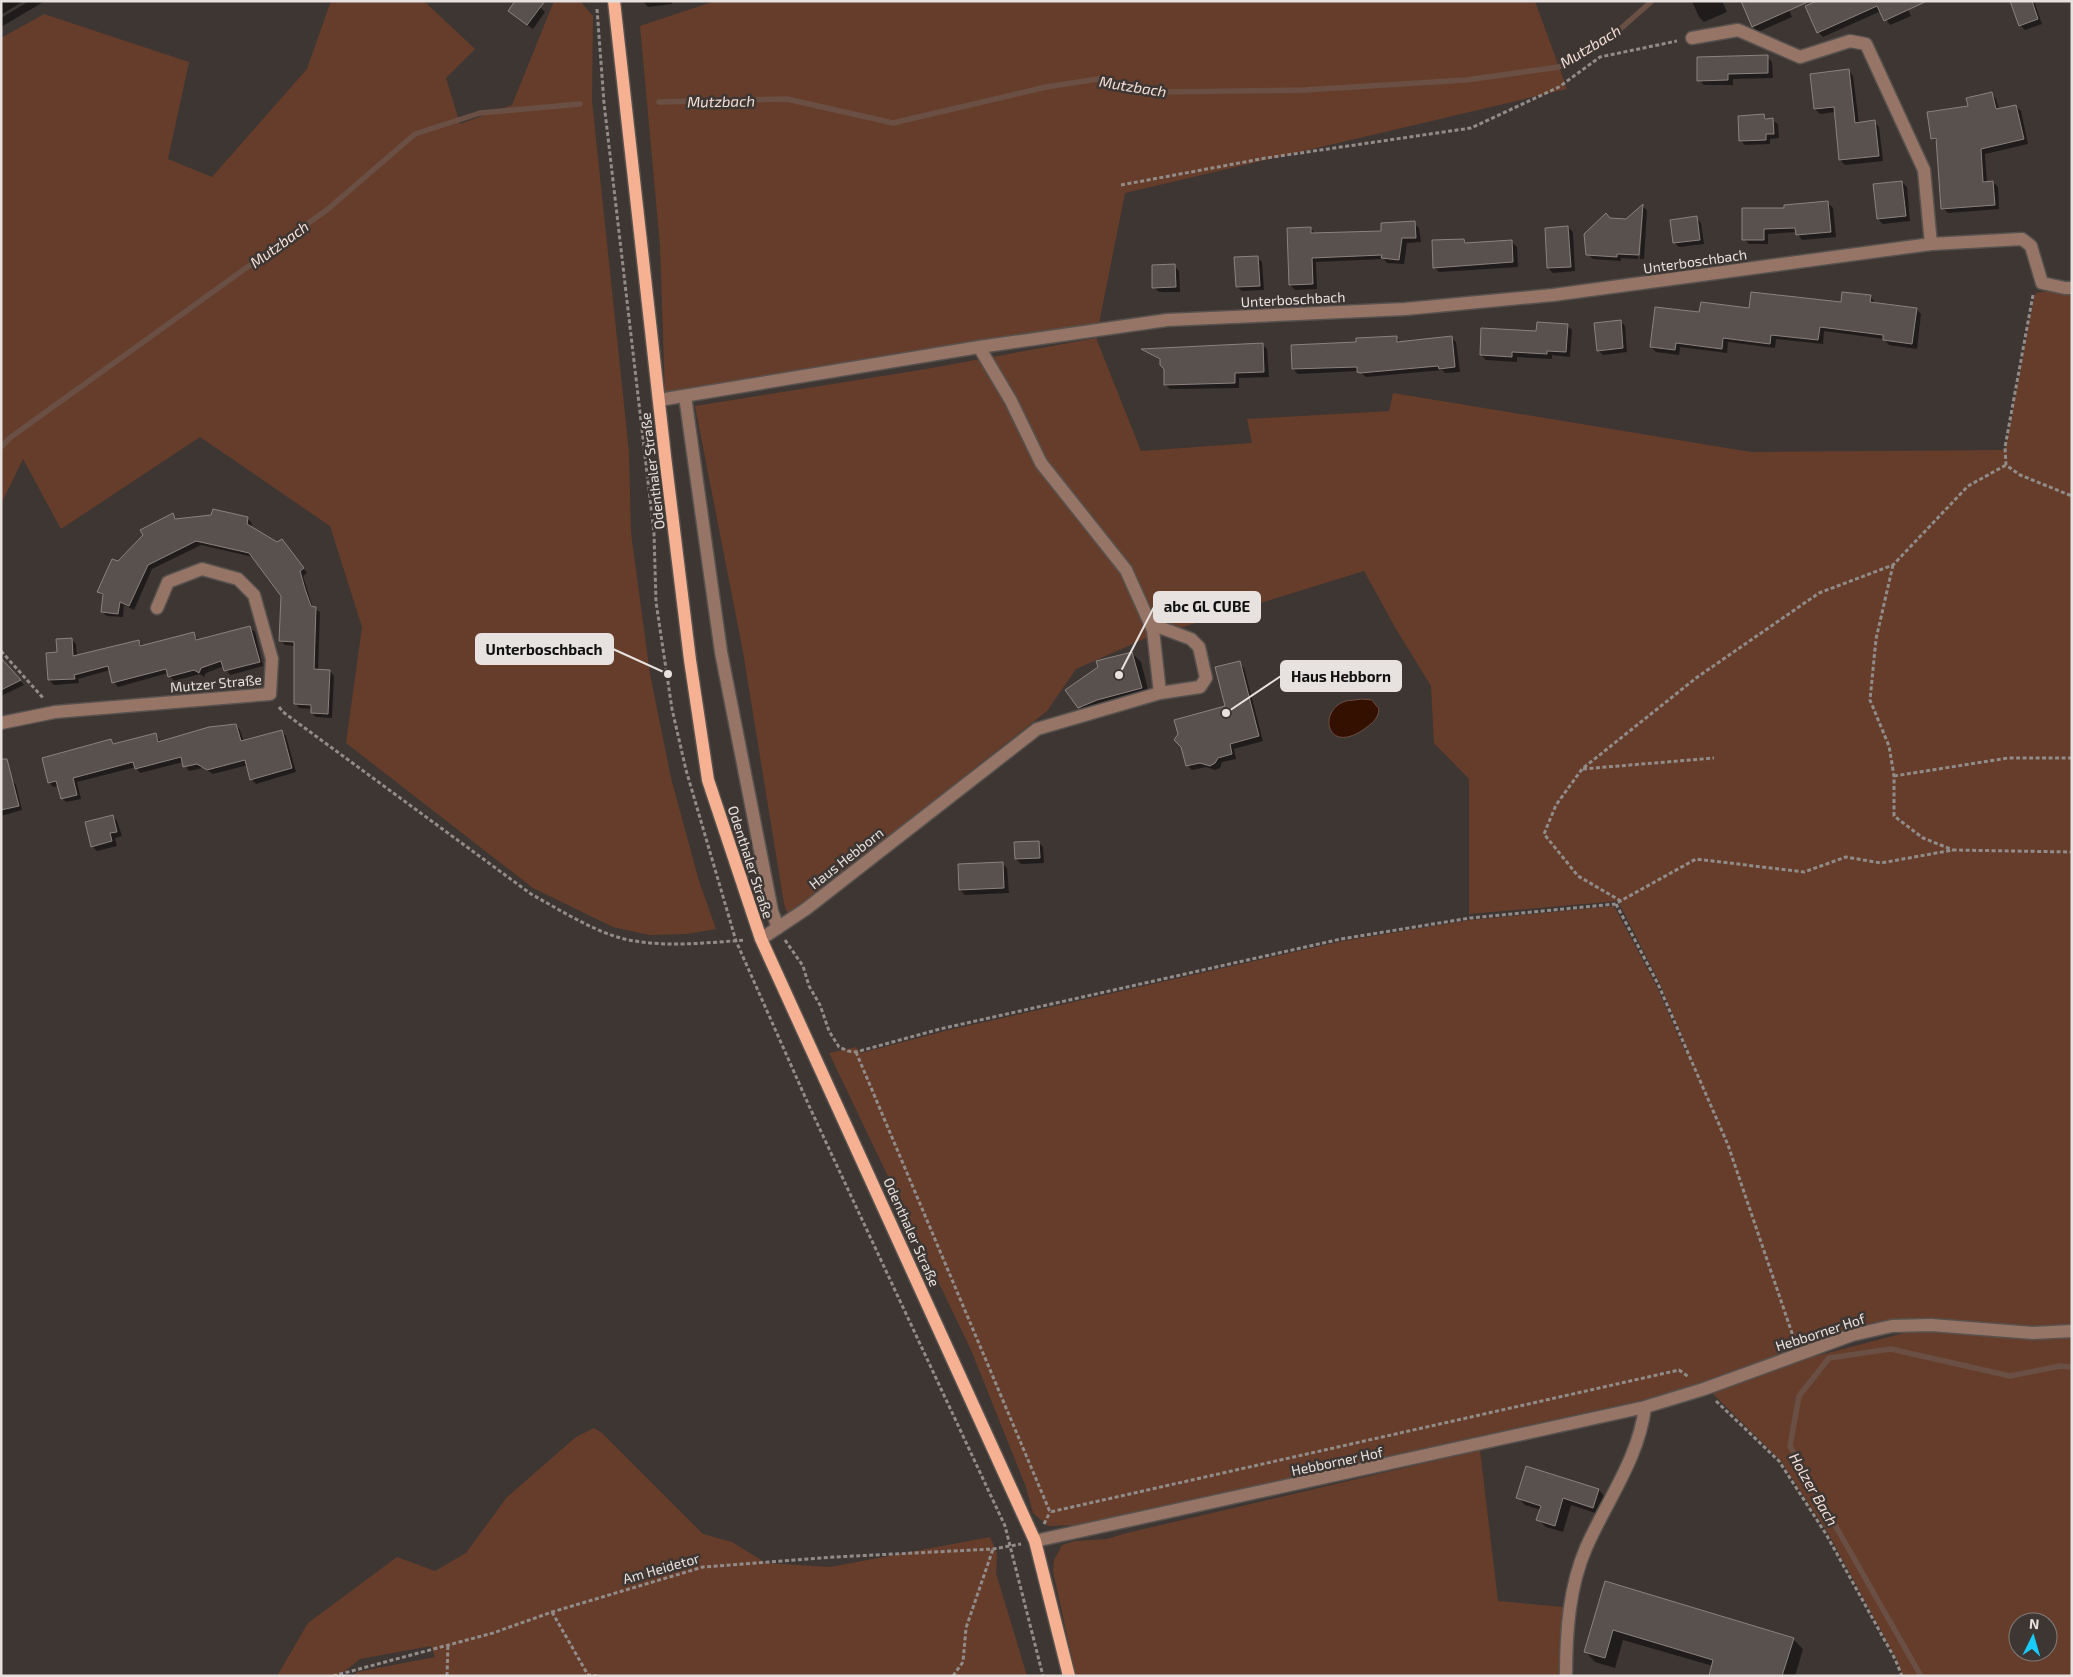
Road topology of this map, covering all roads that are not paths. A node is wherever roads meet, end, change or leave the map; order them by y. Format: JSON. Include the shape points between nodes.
{"nodes":[{"id":1,"x":614,"y":1,"type":"edge"},
{"id":2,"x":1692,"y":38,"type":"road end"},
{"id":3,"x":1931,"y":244,"type":"junction"},
{"id":4,"x":2072,"y":288,"type":"edge"},
{"id":5,"x":979,"y":347,"type":"junction"},
{"id":6,"x":685,"y":396,"type":"junction"},
{"id":7,"x":659,"y":400,"type":"junction"},
{"id":8,"x":158,"y":608,"type":"dead end"},
{"id":9,"x":1148,"y":616,"type":"junction"},
{"id":10,"x":1160,"y":694,"type":"junction"},
{"id":11,"x":1,"y":723,"type":"edge"},
{"id":12,"x":778,"y":928,"type":"junction"},
{"id":13,"x":761,"y":940,"type":"junction"},
{"id":14,"x":2072,"y":1331,"type":"edge"},
{"id":15,"x":1645,"y":1407,"type":"junction"},
{"id":16,"x":1035,"y":1541,"type":"junction"},
{"id":17,"x":1069,"y":1676,"type":"edge"},
{"id":18,"x":1566,"y":1676,"type":"edge"}],
"edges":[{"from":1,"to":7,"type":"main road","name":"Odenthaler Straße"},
{"from":2,"to":3,"type":"street","via":[[1738,30],[1800,56],[1850,41],[1866,44],[1924,170]]},
{"from":3,"to":4,"type":"street","name":"Unterboschbach","via":[[2022,239],[2031,246],[2042,283]]},
{"from":3,"to":5,"type":"street","name":"Unterboschbach","via":[[1553,294],[1405,309],[1167,320]]},
{"from":5,"to":6,"type":"street","name":"Unterboschbach"},
{"from":5,"to":9,"type":"street","name":"Haus Hebborn","via":[[1011,400],[1041,464],[1126,570]]},
{"from":6,"to":7,"type":"street","name":"Unterboschbach"},
{"from":6,"to":12,"type":"street","via":[[721,652],[770,902]]},
{"from":7,"to":13,"type":"main road","name":"Odenthaler Straße","via":[[690,660],[708,780]]},
{"from":8,"to":11,"type":"street","name":"Mutzer Straße","via":[[168,582],[202,569],[238,579],[254,595],[272,659],[270,694],[55,712]]},
{"from":9,"to":10,"type":"street","name":"Haus Hebborn","via":[[1153,630]]},
{"from":9,"to":10,"type":"street","name":"Haus Hebborn","via":[[1159,628],[1191,640],[1199,647],[1204,663],[1206,678],[1200,687]]},
{"from":10,"to":12,"type":"street","name":"Haus Hebborn","via":[[1037,729]]},
{"from":12,"to":13,"type":"street","name":"Haus Hebborn"},
{"from":13,"to":16,"type":"main road","name":"Odenthaler Straße"},
{"from":14,"to":15,"type":"street","name":"Hebborner Hof","via":[[2033,1333],[1931,1325],[1892,1326],[1852,1335]]},
{"from":15,"to":16,"type":"street","name":"Hebborner Hof"},
{"from":15,"to":18,"type":"street","via":[[1638,1440],[1579,1565],[1566,1638]]},
{"from":16,"to":17,"type":"main road","name":"Odenthaler Straße"}]}
